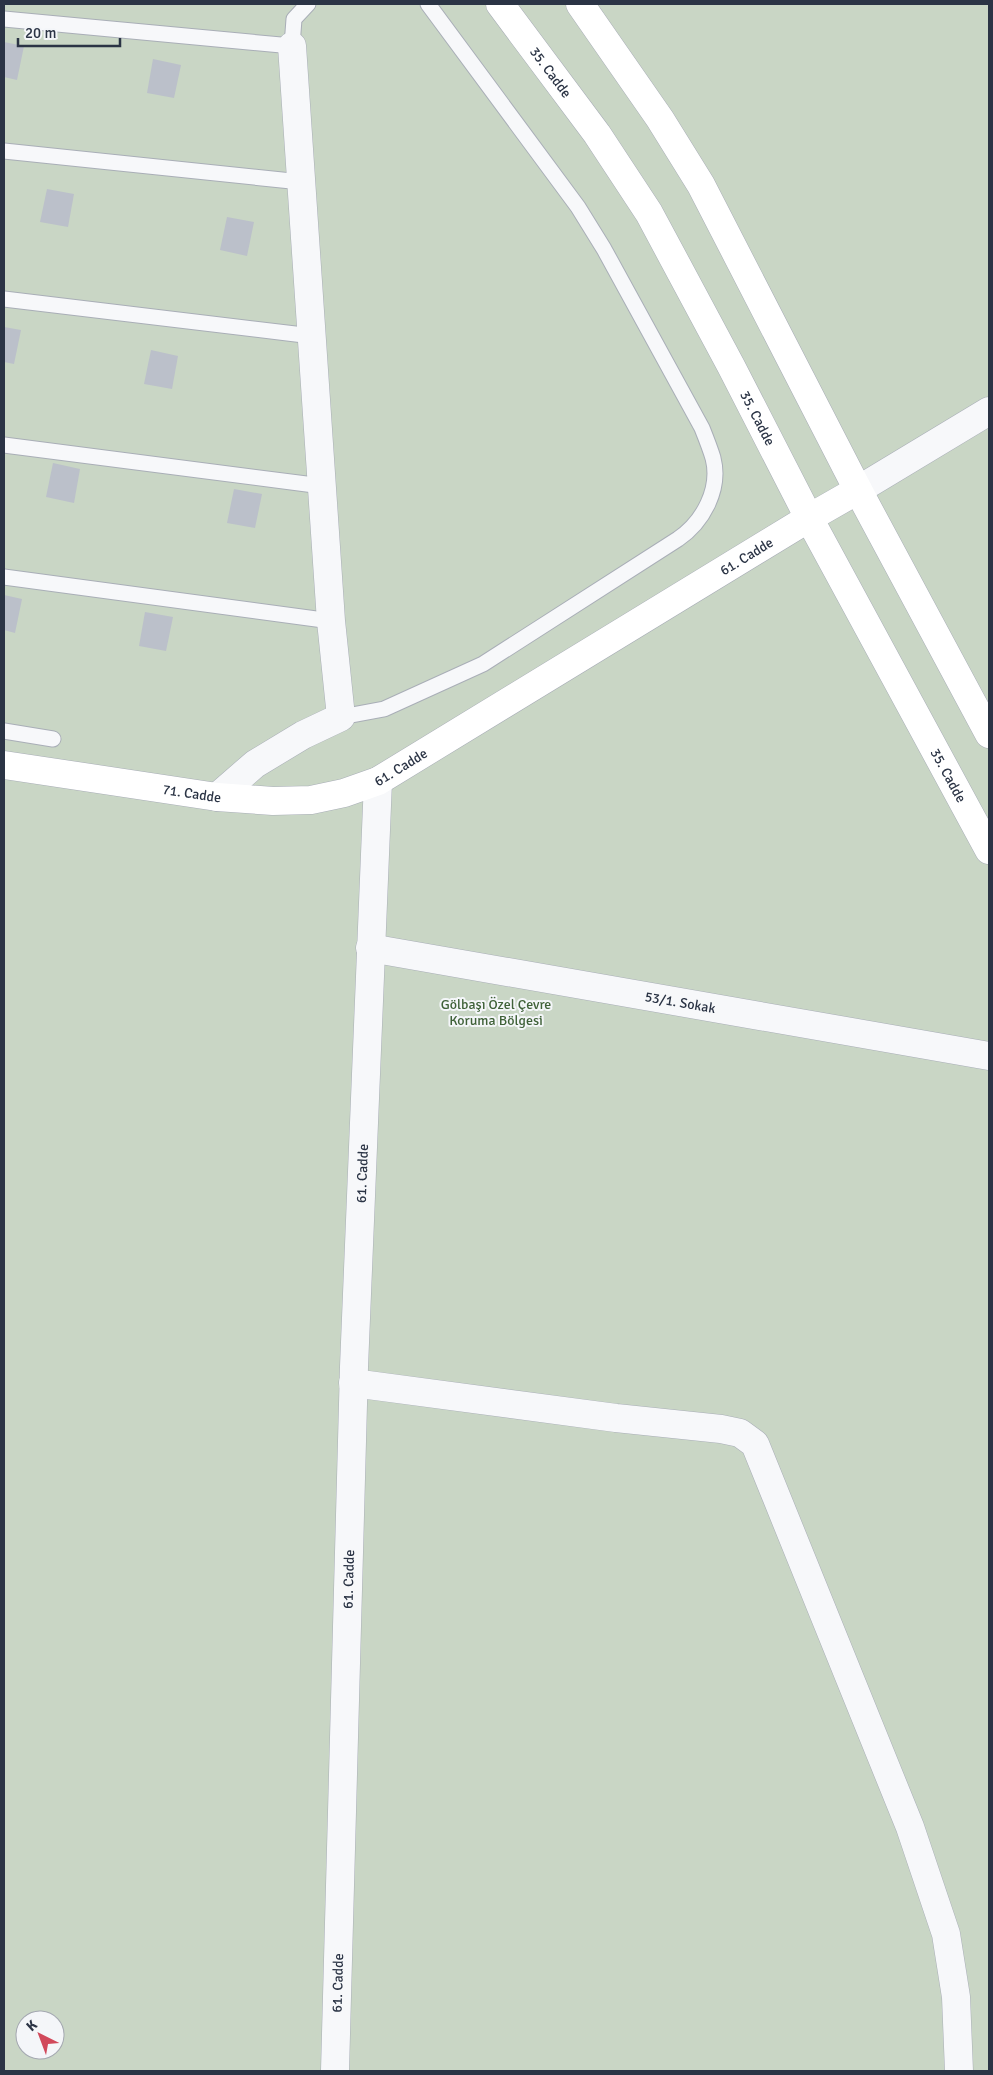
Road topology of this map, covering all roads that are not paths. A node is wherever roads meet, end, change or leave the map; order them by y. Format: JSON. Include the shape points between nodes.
{"nodes":[{"id":1,"x":308,"y":4,"type":"edge"},
{"id":2,"x":428,"y":4,"type":"edge"},
{"id":3,"x":500,"y":4,"type":"edge"},
{"id":4,"x":580,"y":4,"type":"edge"},
{"id":5,"x":4,"y":19,"type":"edge"},
{"id":6,"x":292,"y":46,"type":"junction"},
{"id":7,"x":4,"y":151,"type":"edge"},
{"id":8,"x":301,"y":182,"type":"junction"},
{"id":9,"x":4,"y":299,"type":"edge"},
{"id":10,"x":312,"y":336,"type":"junction"},
{"id":11,"x":989,"y":411,"type":"edge"},
{"id":12,"x":4,"y":445,"type":"edge"},
{"id":13,"x":322,"y":486,"type":"junction"},
{"id":14,"x":858,"y":490,"type":"junction"},
{"id":15,"x":809,"y":518,"type":"junction"},
{"id":16,"x":4,"y":577,"type":"edge"},
{"id":17,"x":331,"y":621,"type":"junction"},
{"id":18,"x":341,"y":717,"type":"junction"},
{"id":19,"x":4,"y":731,"type":"edge"},
{"id":20,"x":989,"y":734,"type":"edge"},
{"id":21,"x":53,"y":739,"type":"dead end"},
{"id":22,"x":4,"y":766,"type":"edge"},
{"id":23,"x":378,"y":781,"type":"junction"},
{"id":24,"x":217,"y":797,"type":"junction"},
{"id":25,"x":989,"y":850,"type":"edge"},
{"id":26,"x":370,"y":948,"type":"junction"},
{"id":27,"x":989,"y":1056,"type":"edge"},
{"id":28,"x":354,"y":1383,"type":"junction"},
{"id":29,"x":335,"y":2071,"type":"edge"},
{"id":30,"x":959,"y":2071,"type":"edge"}],
"edges":[{"from":1,"to":6,"type":"lane","via":[[294,19]]},
{"from":2,"to":18,"type":"lane","via":[[578,206],[702,428],[713,459],[714,475],[708,504],[700,520],[678,539],[483,664],[384,709]]},
{"from":3,"to":15,"type":"street","name":"35. Cadde","via":[[598,134],[649,213]]},
{"from":4,"to":14,"type":"street","via":[[660,119],[701,185]]},
{"from":5,"to":6,"type":"lane"},
{"from":6,"to":8,"type":"street"},
{"from":7,"to":8,"type":"lane"},
{"from":8,"to":10,"type":"street"},
{"from":9,"to":10,"type":"lane"},
{"from":10,"to":13,"type":"street"},
{"from":11,"to":14,"type":"street"},
{"from":12,"to":13,"type":"lane"},
{"from":13,"to":17,"type":"street"},
{"from":14,"to":15,"type":"street","name":"61. Cadde"},
{"from":14,"to":20,"type":"street"},
{"from":15,"to":23,"type":"street","name":"61. Cadde"},
{"from":15,"to":25,"type":"street","name":"35. Cadde"},
{"from":16,"to":17,"type":"lane"},
{"from":17,"to":18,"type":"street"},
{"from":18,"to":24,"type":"street","via":[[255,764]]},
{"from":19,"to":21,"type":"lane"},
{"from":22,"to":24,"type":"street","name":"71. Cadde"},
{"from":23,"to":24,"type":"street","name":"71. Cadde","via":[[311,800]]},
{"from":23,"to":26,"type":"street","name":"61. Cadde"},
{"from":26,"to":27,"type":"street","name":"53/1. Sokak"},
{"from":26,"to":28,"type":"street","name":"61. Cadde"},
{"from":28,"to":29,"type":"street","name":"61. Cadde"},
{"from":28,"to":30,"type":"street","via":[[721,1429],[740,1433],[756,1444],[910,1827],[946,1934],[956,1998]]}]}
